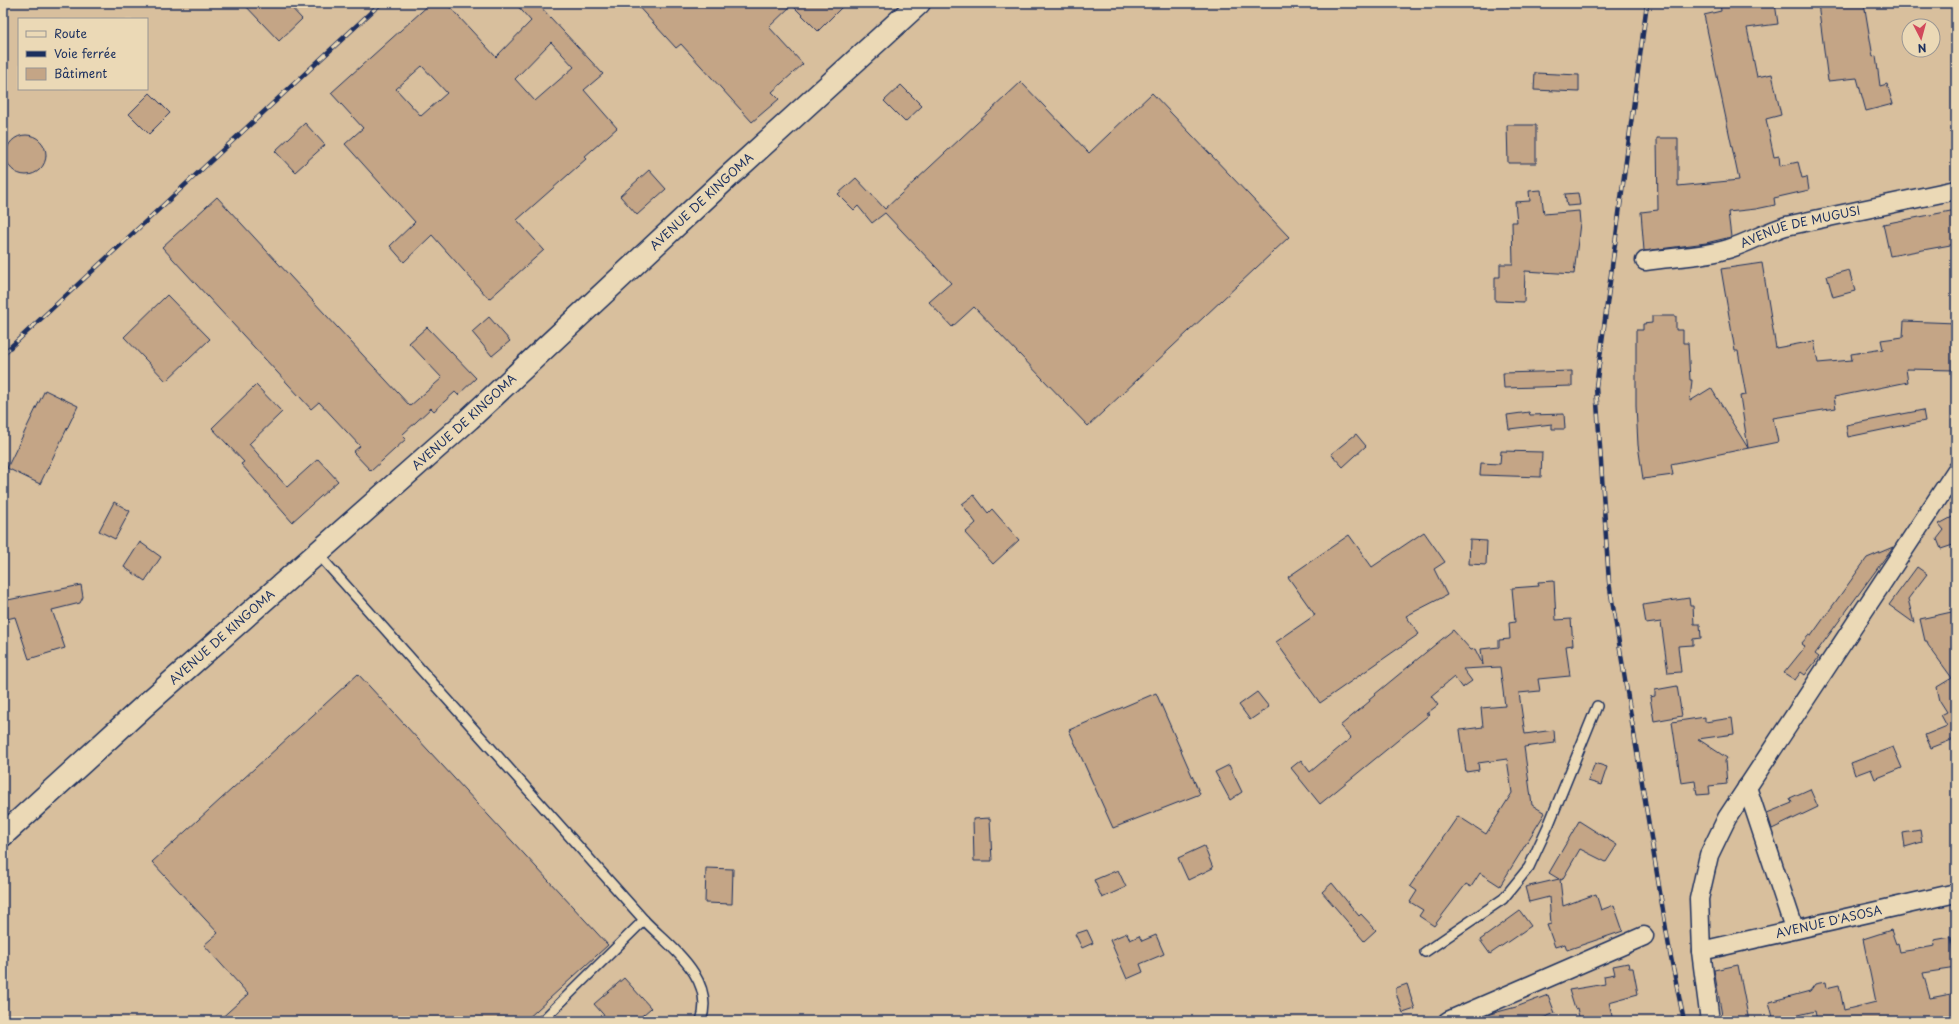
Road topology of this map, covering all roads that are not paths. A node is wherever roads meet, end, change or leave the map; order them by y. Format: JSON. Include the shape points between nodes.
{"nodes":[{"id":1,"x":919,"y":3,"type":"edge"},
{"id":2,"x":1956,"y":190,"type":"edge"},
{"id":3,"x":1644,"y":261,"type":"dead end"},
{"id":4,"x":1956,"y":471,"type":"edge"},
{"id":5,"x":317,"y":553,"type":"junction"},
{"id":6,"x":1597,"y":706,"type":"dead end"},
{"id":7,"x":1747,"y":787,"type":"junction"},
{"id":8,"x":3,"y":835,"type":"edge"},
{"id":9,"x":1956,"y":893,"type":"edge"},
{"id":10,"x":644,"y":920,"type":"junction"},
{"id":11,"x":1794,"y":928,"type":"junction"},
{"id":12,"x":1644,"y":936,"type":"dead end"},
{"id":13,"x":1701,"y":951,"type":"junction"},
{"id":14,"x":1424,"y":952,"type":"dead end"},
{"id":15,"x":542,"y":1021,"type":"edge"},
{"id":16,"x":701,"y":1021,"type":"edge"},
{"id":17,"x":1448,"y":1021,"type":"edge"},
{"id":18,"x":1710,"y":1021,"type":"edge"}],
"edges":[{"from":1,"to":5,"type":"street","name":"AVENUE DE KINGOMA","via":[[469,419]]},
{"from":2,"to":3,"type":"street","name":"AVENUE DE MUGUSI","via":[[1779,228],[1718,252]]},
{"from":4,"to":7,"type":"street"},
{"from":5,"to":8,"type":"street","name":"AVENUE DE KINGOMA"},
{"from":5,"to":10,"type":"lane"},
{"from":6,"to":14,"type":"lane","via":[[1529,867],[1503,899]]},
{"from":7,"to":11,"type":"street"},
{"from":7,"to":13,"type":"street","via":[[1727,818],[1709,855],[1699,899]]},
{"from":9,"to":11,"type":"street","name":"AVENUE D'ASOSA"},
{"from":10,"to":15,"type":"lane"},
{"from":10,"to":16,"type":"lane","via":[[694,971],[705,1000]]},
{"from":11,"to":13,"type":"street","name":"AVENUE D'ASOSA"},
{"from":12,"to":17,"type":"street"},
{"from":13,"to":18,"type":"street"}]}
